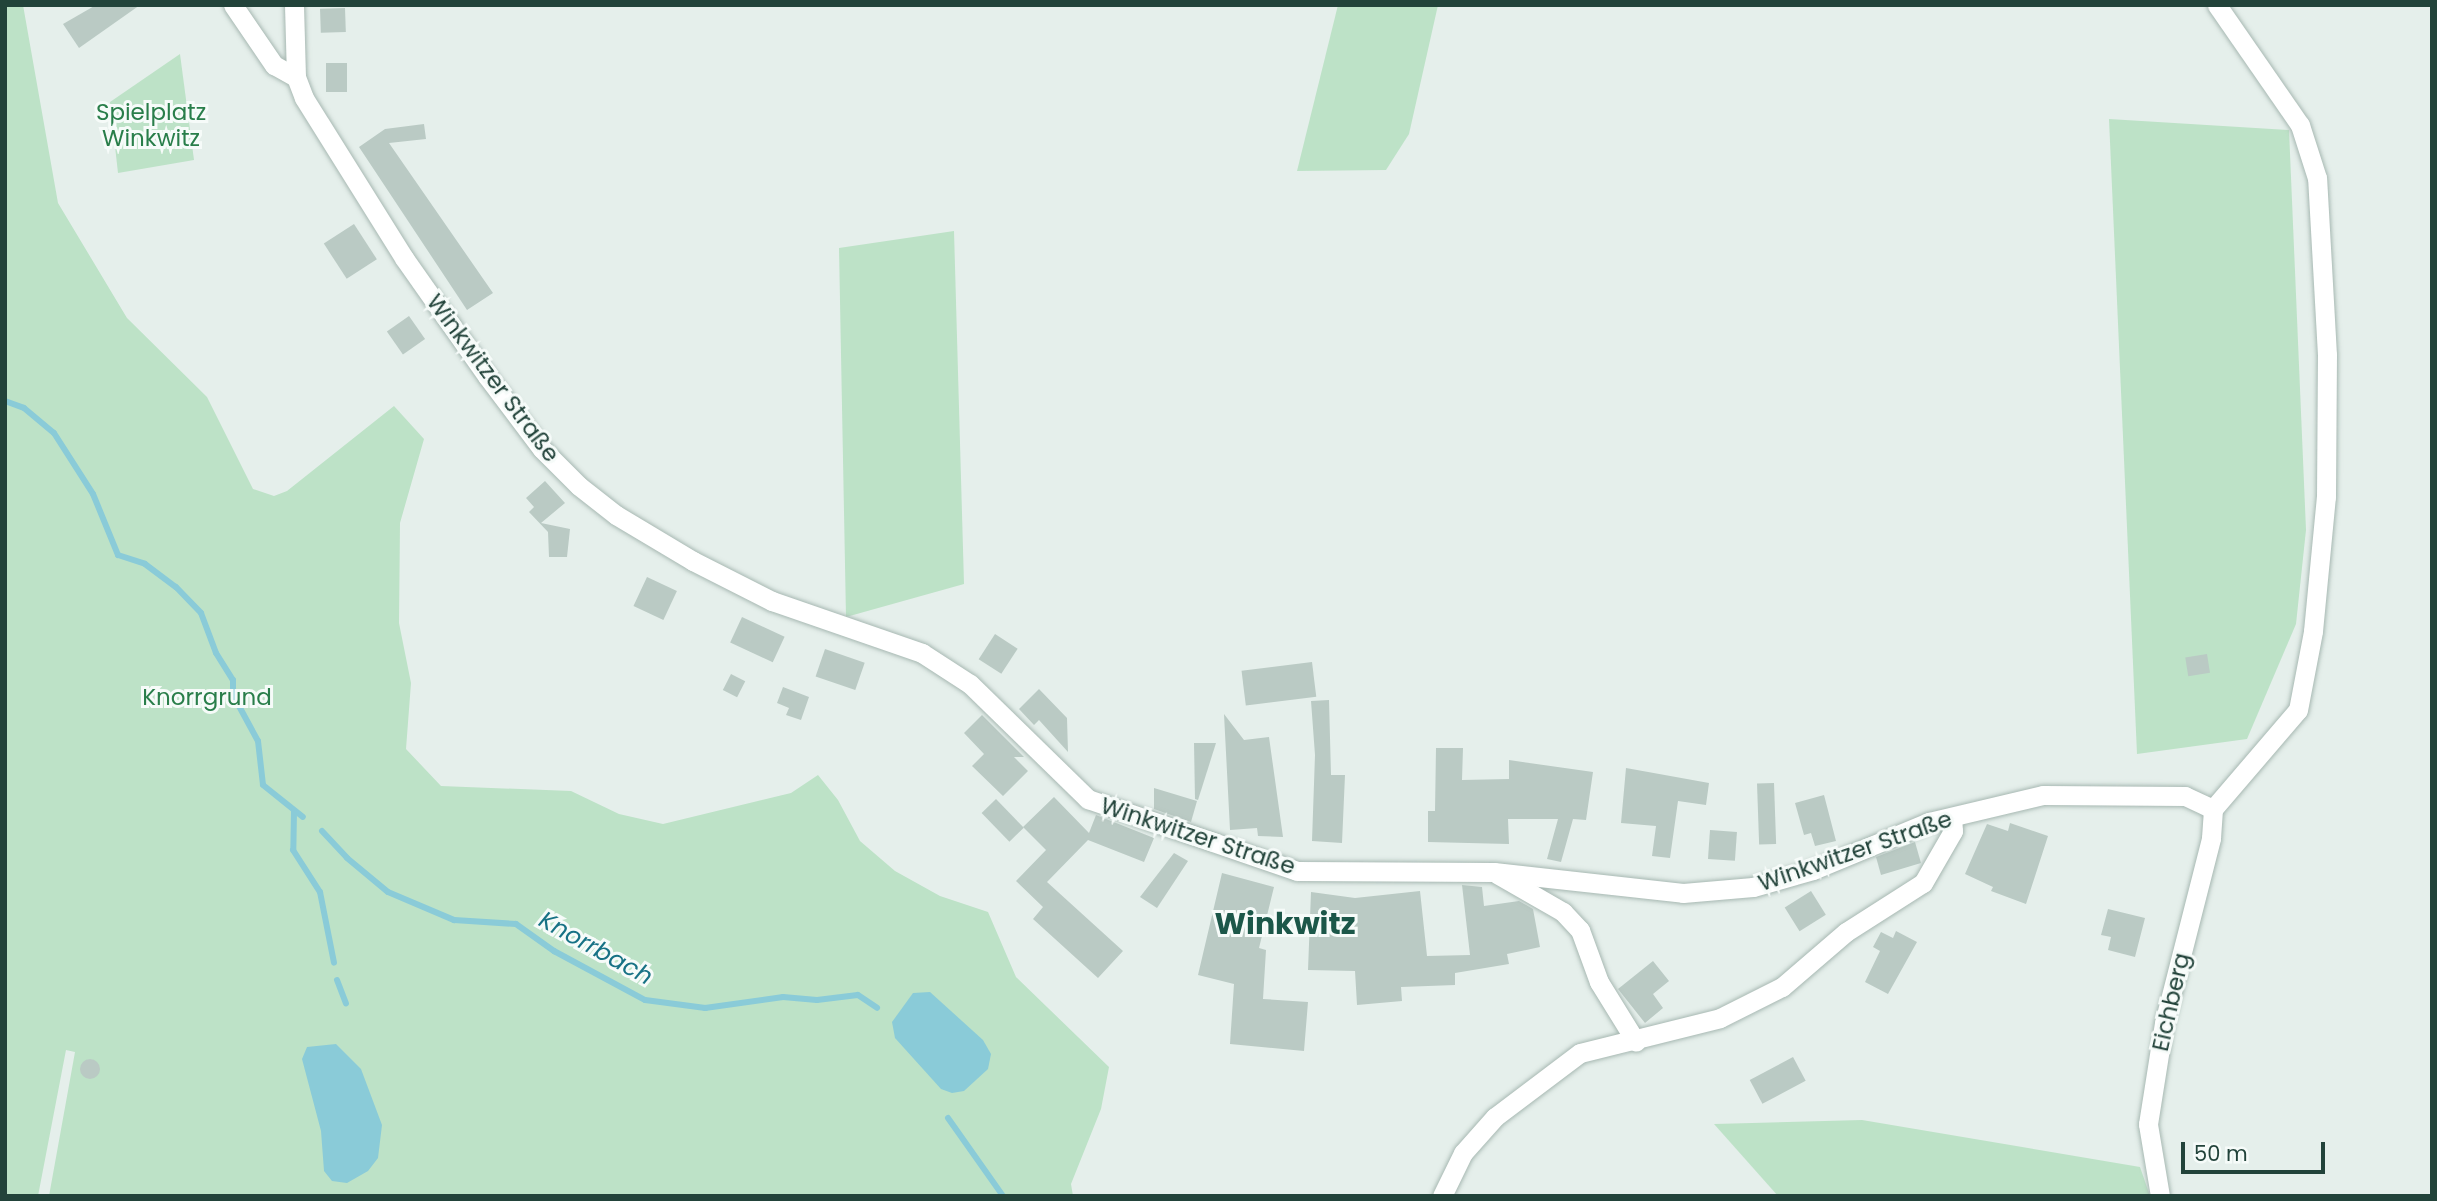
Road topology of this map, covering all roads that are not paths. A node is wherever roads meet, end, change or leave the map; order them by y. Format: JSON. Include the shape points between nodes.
{"nodes":[{"id":1,"x":233,"y":5,"type":"edge"},
{"id":2,"x":294,"y":5,"type":"edge"},
{"id":3,"x":2217,"y":5,"type":"edge"},
{"id":4,"x":296,"y":77,"type":"junction"},
{"id":5,"x":2213,"y":809,"type":"junction"},
{"id":6,"x":1952,"y":817,"type":"junction"},
{"id":7,"x":1494,"y":872,"type":"junction"},
{"id":8,"x":1636,"y":1042,"type":"junction"},
{"id":9,"x":1442,"y":1196,"type":"edge"},
{"id":10,"x":2160,"y":1196,"type":"edge"}],
"edges":[{"from":1,"to":4,"type":"street","via":[[274,65]]},
{"from":2,"to":4,"type":"street","name":"Winkwitzer Straße"},
{"from":3,"to":5,"type":"street","via":[[2300,125],[2313,168],[2327,355],[2326,497],[2313,631],[2298,710]]},
{"from":4,"to":7,"type":"street","name":"Winkwitzer Straße","via":[[304,98],[404,258],[488,376],[542,449],[616,515],[772,601],[922,653],[970,684],[1071,787],[1110,808],[1297,871]]},
{"from":5,"to":6,"type":"street","name":"Winkwitzer Straße","via":[[2185,796],[2043,795]]},
{"from":5,"to":10,"type":"street","name":"Eichberg","via":[[2211,838],[2164,1023],[2148,1124]]},
{"from":6,"to":7,"type":"street","name":"Winkwitzer Straße","via":[[1890,836],[1813,870],[1753,887],[1683,893]]},
{"from":6,"to":8,"type":"street","via":[[1953,831],[1923,883],[1846,932],[1782,987],[1720,1018]]},
{"from":7,"to":8,"type":"street","via":[[1563,912],[1580,930],[1599,982]]},
{"from":8,"to":9,"type":"street","via":[[1580,1053],[1495,1117],[1463,1153]]}]}
